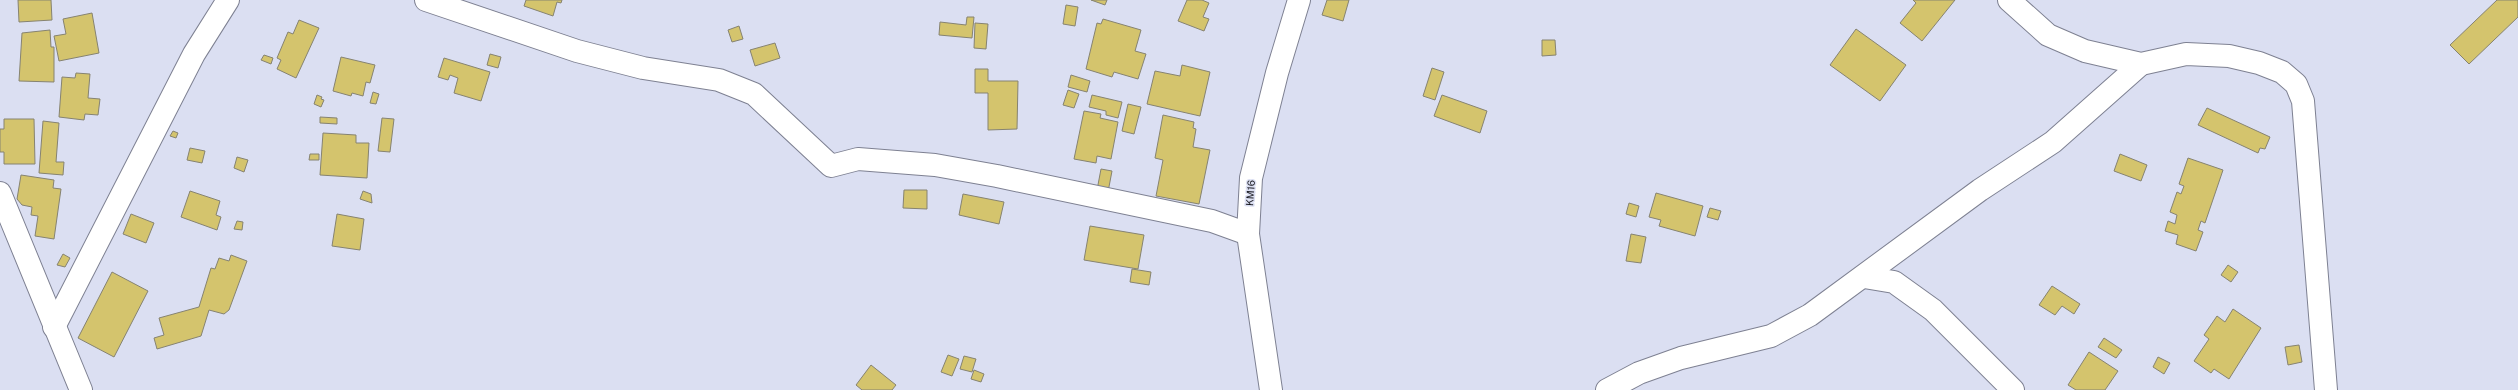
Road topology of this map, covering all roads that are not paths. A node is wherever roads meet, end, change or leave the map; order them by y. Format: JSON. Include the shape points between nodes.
{"nodes":[{"id":1,"x":228,"y":0,"type":"edge"},
{"id":2,"x":426,"y":0,"type":"edge"},
{"id":3,"x":1299,"y":0,"type":"edge"},
{"id":4,"x":2009,"y":0,"type":"edge"},
{"id":5,"x":2141,"y":64,"type":"junction"},
{"id":6,"x":0,"y":193,"type":"edge"},
{"id":7,"x":1248,"y":234,"type":"junction"},
{"id":8,"x":1864,"y":277,"type":"junction"},
{"id":9,"x":54,"y":327,"type":"junction"},
{"id":10,"x":81,"y":390,"type":"edge"},
{"id":11,"x":1271,"y":390,"type":"edge"},
{"id":12,"x":1607,"y":390,"type":"edge"},
{"id":13,"x":2012,"y":390,"type":"edge"},
{"id":14,"x":2326,"y":390,"type":"edge"}],
"edges":[{"from":1,"to":9,"type":"street","via":[[194,54]]},
{"from":2,"to":7,"type":"street","via":[[577,51],[643,68],[719,80],[740,87],[754,94],[831,166],[858,159],[935,166],[1212,221]]},
{"from":3,"to":7,"type":"street","name":"KM16","via":[[1277,73],[1251,178]]},
{"from":4,"to":5,"type":"street","via":[[2048,35],[2085,51]]},
{"from":5,"to":8,"type":"street","via":[[2053,142],[1980,190]]},
{"from":5,"to":14,"type":"street","via":[[2186,54],[2229,56],[2276,70],[2296,84],[2303,101]]},
{"from":6,"to":9,"type":"street"},
{"from":7,"to":11,"type":"street","name":"KM16"},
{"from":8,"to":12,"type":"street","via":[[1810,315],[1771,336],[1681,358],[1639,373]]},
{"from":8,"to":13,"type":"street","via":[[1894,282],[1933,310]]},
{"from":9,"to":10,"type":"street"}]}
